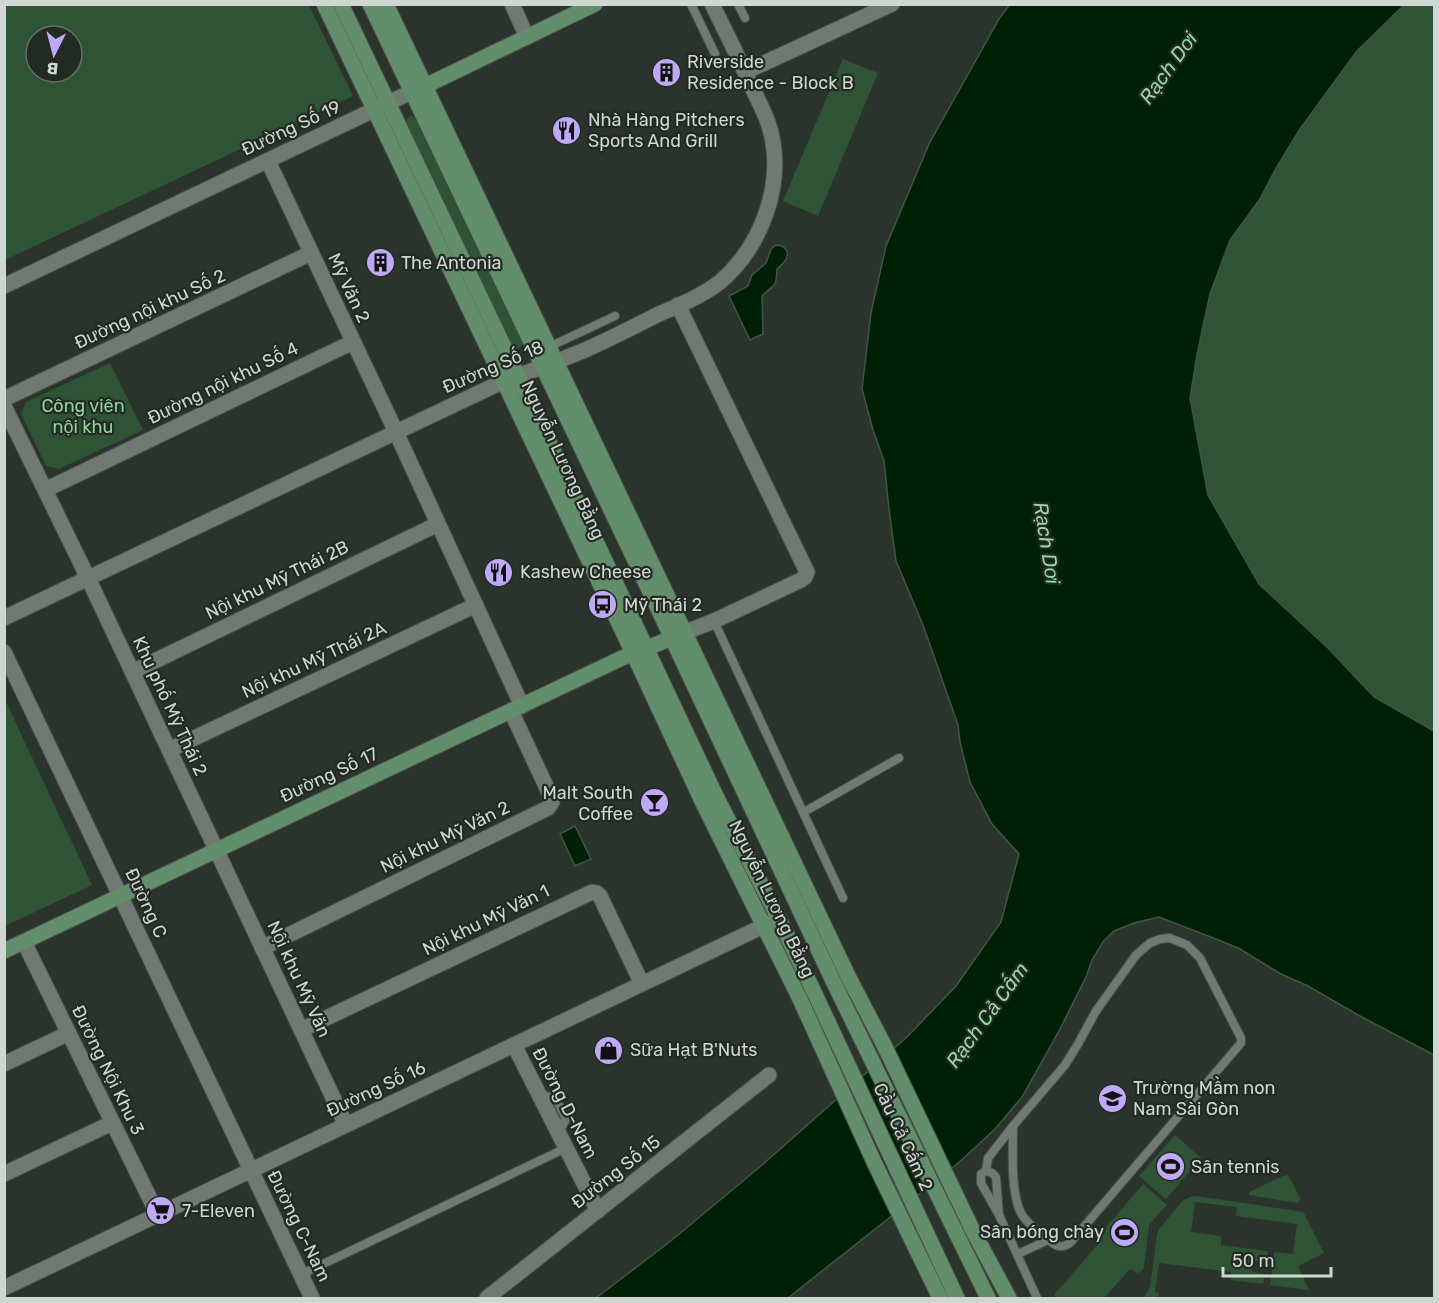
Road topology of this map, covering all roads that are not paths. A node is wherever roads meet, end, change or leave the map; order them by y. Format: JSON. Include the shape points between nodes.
{"nodes":[{"id":1,"x":324,"y":4,"type":"edge"},
{"id":2,"x":341,"y":4,"type":"edge"},
{"id":3,"x":370,"y":4,"type":"edge"},
{"id":4,"x":386,"y":4,"type":"edge"},
{"id":5,"x":512,"y":4,"type":"edge"},
{"id":6,"x":595,"y":4,"type":"edge"},
{"id":7,"x":691,"y":4,"type":"edge"},
{"id":8,"x":712,"y":4,"type":"edge"},
{"id":9,"x":738,"y":4,"type":"edge"},
{"id":10,"x":892,"y":4,"type":"edge"},
{"id":11,"x":745,"y":18,"type":"dead end"},
{"id":12,"x":527,"y":37,"type":"junction"},
{"id":13,"x":715,"y":54,"type":"dead end"},
{"id":14,"x":745,"y":72,"type":"junction"},
{"id":15,"x":418,"y":89,"type":"junction"},
{"id":16,"x":381,"y":107,"type":"junction"},
{"id":17,"x":268,"y":161,"type":"junction"},
{"id":18,"x":311,"y":253,"type":"junction"},
{"id":19,"x":4,"y":285,"type":"edge"},
{"id":20,"x":678,"y":305,"type":"junction"},
{"id":21,"x":615,"y":316,"type":"dead end"},
{"id":22,"x":353,"y":342,"type":"junction"},
{"id":23,"x":549,"y":347,"type":"junction"},
{"id":24,"x":549,"y":364,"type":"junction"},
{"id":25,"x":511,"y":378,"type":"junction"},
{"id":26,"x":4,"y":399,"type":"edge"},
{"id":27,"x":4,"y":406,"type":"edge"},
{"id":28,"x":396,"y":432,"type":"junction"},
{"id":29,"x":45,"y":490,"type":"junction"},
{"id":30,"x":438,"y":524,"type":"junction"},
{"id":31,"x":88,"y":578,"type":"junction"},
{"id":32,"x":476,"y":606,"type":"junction"},
{"id":33,"x":4,"y":618,"type":"edge"},
{"id":34,"x":714,"y":621,"type":"junction"},
{"id":35,"x":678,"y":635,"type":"junction"},
{"id":36,"x":640,"y":651,"type":"junction"},
{"id":37,"x":4,"y":652,"type":"edge"},
{"id":38,"x":132,"y":672,"type":"junction"},
{"id":39,"x":516,"y":708,"type":"junction"},
{"id":40,"x":169,"y":750,"type":"junction"},
{"id":41,"x":898,"y":758,"type":"dead end"},
{"id":42,"x":804,"y":812,"type":"junction"},
{"id":43,"x":216,"y":850,"type":"junction"},
{"id":44,"x":121,"y":896,"type":"junction"},
{"id":45,"x":843,"y":898,"type":"dead end"},
{"id":46,"x":779,"y":919,"type":"junction"},
{"id":47,"x":764,"y":926,"type":"junction"},
{"id":48,"x":24,"y":942,"type":"junction"},
{"id":49,"x":262,"y":948,"type":"junction"},
{"id":50,"x":4,"y":951,"type":"edge"},
{"id":51,"x":848,"y":976,"type":"joint"},
{"id":52,"x":834,"y":983,"type":"joint"},
{"id":53,"x":642,"y":984,"type":"junction"},
{"id":54,"x":806,"y":994,"type":"junction"},
{"id":55,"x":301,"y":1030,"type":"junction"},
{"id":56,"x":69,"y":1034,"type":"junction"},
{"id":57,"x":514,"y":1045,"type":"junction"},
{"id":58,"x":4,"y":1064,"type":"edge"},
{"id":59,"x":769,"y":1075,"type":"dead end"},
{"id":60,"x":112,"y":1122,"type":"junction"},
{"id":61,"x":346,"y":1125,"type":"junction"},
{"id":62,"x":1013,"y":1126,"type":"junction"},
{"id":63,"x":566,"y":1148,"type":"junction"},
{"id":64,"x":250,"y":1171,"type":"junction"},
{"id":65,"x":986,"y":1171,"type":"junction"},
{"id":66,"x":4,"y":1174,"type":"edge"},
{"id":67,"x":598,"y":1211,"type":"junction"},
{"id":68,"x":158,"y":1215,"type":"junction"},
{"id":69,"x":999,"y":1215,"type":"junction"},
{"id":70,"x":1048,"y":1240,"type":"junction"},
{"id":71,"x":1017,"y":1254,"type":"junction"},
{"id":72,"x":300,"y":1275,"type":"junction"},
{"id":73,"x":4,"y":1289,"type":"edge"},
{"id":74,"x":939,"y":1297,"type":"edge"},
{"id":75,"x":957,"y":1298,"type":"edge"},
{"id":76,"x":8,"y":1299,"type":"edge"},
{"id":77,"x":312,"y":1299,"type":"edge"},
{"id":78,"x":487,"y":1299,"type":"edge"},
{"id":79,"x":988,"y":1299,"type":"edge"},
{"id":80,"x":1009,"y":1299,"type":"edge"},
{"id":81,"x":1037,"y":1299,"type":"edge"}],
"edges":[{"from":1,"to":16,"type":"main road","name":"Nguyễn Lương Bằng"},
{"from":2,"to":16,"type":"main road","name":"Nguyễn Lương Bằng"},
{"from":3,"to":15,"type":"main road","name":"Nguyễn Lương Bằng"},
{"from":4,"to":15,"type":"main road","name":"Nguyễn Lương Bằng"},
{"from":5,"to":12,"type":"street"},
{"from":6,"to":12,"type":"main road","name":"Đường Số 19"},
{"from":7,"to":13,"type":"lane"},
{"from":8,"to":14,"type":"street","name":"Đường Số 18"},
{"from":9,"to":11,"type":"lane"},
{"from":10,"to":14,"type":"street"},
{"from":12,"to":15,"type":"main road","name":"Đường Số 19"},
{"from":14,"to":20,"type":"street","name":"Đường Số 18","via":[[772,138],[774,173],[768,207],[747,251],[729,273],[706,291]]},
{"from":15,"to":16,"type":"street","name":"Đường Số 19"},
{"from":15,"to":23,"type":"main road","name":"Nguyễn Lương Bằng"},
{"from":15,"to":24,"type":"main road","name":"Nguyễn Lương Bằng"},
{"from":16,"to":17,"type":"street","name":"Đường Số 19"},
{"from":16,"to":25,"type":"main road","name":"Nguyễn Lương Bằng"},
{"from":17,"to":18,"type":"street","name":"Mỹ Văn 2"},
{"from":17,"to":19,"type":"street","name":"Đường Số 19"},
{"from":18,"to":22,"type":"street","name":"Mỹ Văn 2"},
{"from":18,"to":26,"type":"street","name":"Đường nội khu Số 2"},
{"from":20,"to":24,"type":"street","name":"Đường Số 18"},
{"from":20,"to":34,"type":"street","via":[[807,572],[801,580]]},
{"from":21,"to":23,"type":"lane"},
{"from":22,"to":28,"type":"street","name":"Mỹ Văn 2"},
{"from":22,"to":29,"type":"street","name":"Đường nội khu Số 4"},
{"from":23,"to":24,"type":"main road","name":"Nguyễn Lương Bằng"},
{"from":24,"to":25,"type":"street","name":"Đường Số 18"},
{"from":24,"to":35,"type":"main road","name":"Nguyễn Lương Bằng"},
{"from":25,"to":28,"type":"street","name":"Đường Số 18"},
{"from":25,"to":36,"type":"main road","name":"Nguyễn Lương Bằng"},
{"from":27,"to":29,"type":"street"},
{"from":28,"to":30,"type":"street"},
{"from":28,"to":31,"type":"street","name":"Đường Số 18"},
{"from":29,"to":31,"type":"street"},
{"from":30,"to":32,"type":"street"},
{"from":30,"to":38,"type":"street","name":"Nội khu Mỹ Thái 2B"},
{"from":31,"to":33,"type":"street","name":"Đường Số 18"},
{"from":31,"to":38,"type":"street","name":"Khu phố Mỹ Thái 2"},
{"from":32,"to":39,"type":"street"},
{"from":32,"to":40,"type":"street","name":"Nội khu Mỹ Thái 2A"},
{"from":34,"to":35,"type":"street"},
{"from":34,"to":42,"type":"lane"},
{"from":35,"to":36,"type":"main road","name":"Đường Số 17"},
{"from":35,"to":51,"type":"main road","name":"Nguyễn Lương Bằng"},
{"from":35,"to":52,"type":"main road","name":"Nguyễn Lương Bằng"},
{"from":36,"to":39,"type":"main road","name":"Đường Số 17"},
{"from":36,"to":46,"type":"main road","name":"Nguyễn Lương Bằng"},
{"from":36,"to":47,"type":"main road","name":"Nguyễn Lương Bằng","via":[[702,801]]},
{"from":37,"to":44,"type":"street","name":"Đường C"},
{"from":38,"to":40,"type":"street","name":"Khu phố Mỹ Thái 2"},
{"from":39,"to":43,"type":"main road","name":"Đường Số 17"},
{"from":39,"to":49,"type":"street","name":"Nội khu Mỹ Văn 2","via":[[552,799],[551,806]]},
{"from":40,"to":43,"type":"street","name":"Khu phố Mỹ Thái 2"},
{"from":41,"to":42,"type":"lane"},
{"from":42,"to":45,"type":"lane"},
{"from":43,"to":44,"type":"main road","name":"Đường Số 17"},
{"from":43,"to":49,"type":"street","name":"Nội khu Mỹ Văn"},
{"from":44,"to":48,"type":"main road","name":"Đường Số 17"},
{"from":44,"to":64,"type":"street","name":"Đường C"},
{"from":46,"to":47,"type":"street"},
{"from":46,"to":54,"type":"main road","name":"Nguyễn Lương Bằng"},
{"from":47,"to":53,"type":"street","name":"Đường Số 16"},
{"from":47,"to":54,"type":"main road","name":"Nguyễn Lương Bằng"},
{"from":48,"to":50,"type":"main road","name":"Đường Số 17"},
{"from":48,"to":56,"type":"street","name":"Đường Nội Khu 3"},
{"from":49,"to":55,"type":"street","name":"Nội khu Mỹ Văn"},
{"from":51,"to":80,"type":"main road","name":"Cầu Cả Cấm 2"},
{"from":52,"to":79,"type":"main road","name":"Cầu Cả Cấm 2"},
{"from":53,"to":55,"type":"street","name":"Nội khu Mỹ Văn 1","via":[[600,896],[592,892]]},
{"from":53,"to":57,"type":"street","name":"Đường Số 16"},
{"from":54,"to":74,"type":"main road","name":"Cầu Cả Cấm 2","via":[[875,1164]]},
{"from":54,"to":75,"type":"main road","name":"Cầu Cả Cấm 2"},
{"from":55,"to":61,"type":"street","name":"Nội khu Mỹ Văn"},
{"from":56,"to":58,"type":"street"},
{"from":56,"to":60,"type":"street","name":"Đường Nội Khu 3"},
{"from":57,"to":61,"type":"street","name":"Đường Số 16"},
{"from":57,"to":63,"type":"street","name":"Đường D-Nam"},
{"from":59,"to":67,"type":"street","name":"Đường Số 15"},
{"from":60,"to":66,"type":"street"},
{"from":60,"to":68,"type":"street","name":"Đường Nội Khu 3"},
{"from":61,"to":64,"type":"street","name":"Đường Số 16"},
{"from":62,"to":65,"type":"lane","via":[[988,1158]]},
{"from":62,"to":70,"type":"lane","via":[[1017,1203],[1026,1221]]},
{"from":62,"to":70,"type":"lane","via":[[1065,1065],[1096,1011],[1140,950],[1170,938],[1196,954],[1241,1038],[1240,1045],[1070,1243],[1058,1247]]},
{"from":63,"to":67,"type":"street","name":"Đường D-Nam"},
{"from":63,"to":72,"type":"lane"},
{"from":64,"to":68,"type":"street","name":"Đường Số 16"},
{"from":64,"to":72,"type":"street","name":"Đường C-Nam"},
{"from":65,"to":69,"type":"lane","via":[[996,1177]]},
{"from":65,"to":69,"type":"lane","via":[[981,1174],[981,1183]]},
{"from":67,"to":78,"type":"street","name":"Đường Số 15"},
{"from":68,"to":73,"type":"street","name":"Đường Số 16"},
{"from":69,"to":71,"type":"lane"},
{"from":70,"to":71,"type":"lane"},
{"from":71,"to":81,"type":"lane"},
{"from":72,"to":77,"type":"street","name":"Đường C-Nam"},
{"from":73,"to":76,"type":"street"}]}
